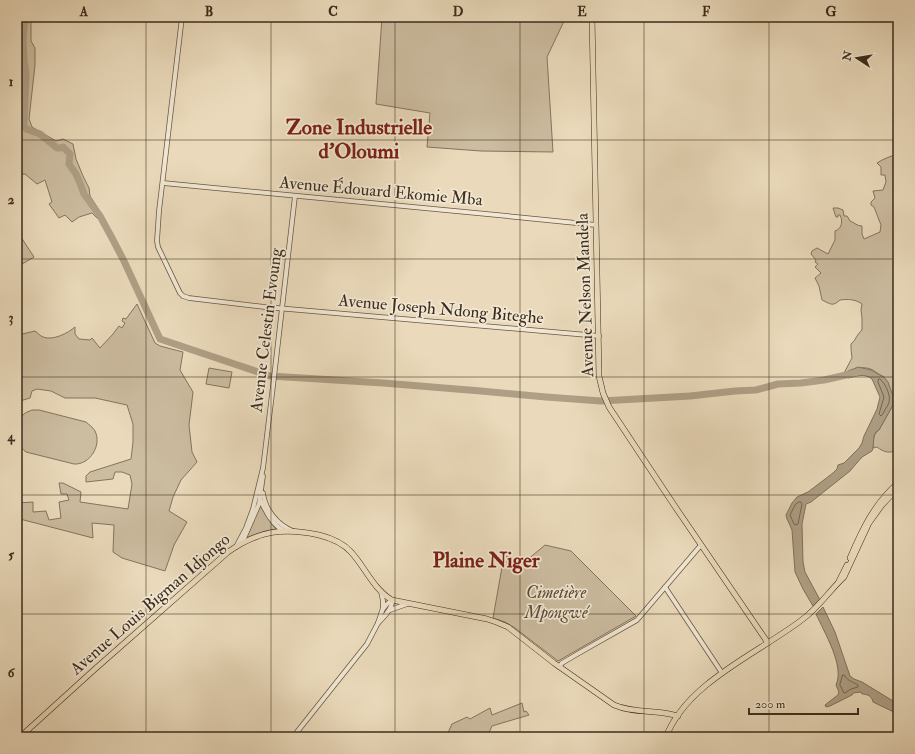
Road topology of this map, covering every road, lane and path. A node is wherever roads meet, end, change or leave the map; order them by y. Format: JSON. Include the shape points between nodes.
{"nodes":[{"id":1,"x":182,"y":17,"type":"edge"},
{"id":2,"x":592,"y":17,"type":"edge"},
{"id":3,"x":163,"y":183,"type":"junction"},
{"id":4,"x":295,"y":196,"type":"junction"},
{"id":5,"x":596,"y":225,"type":"junction"},
{"id":6,"x":282,"y":308,"type":"junction"},
{"id":7,"x":599,"y":336,"type":"junction"},
{"id":8,"x":263,"y":468,"type":"junction"},
{"id":9,"x":262,"y":483,"type":"junction"},
{"id":10,"x":898,"y":483,"type":"edge"},
{"id":11,"x":898,"y":488,"type":"edge"},
{"id":12,"x":258,"y":491,"type":"junction"},
{"id":13,"x":260,"y":500,"type":"junction"},
{"id":14,"x":285,"y":531,"type":"junction"},
{"id":15,"x":293,"y":531,"type":"junction"},
{"id":16,"x":242,"y":544,"type":"junction"},
{"id":17,"x":701,"y":544,"type":"junction"},
{"id":18,"x":236,"y":547,"type":"junction"},
{"id":19,"x":839,"y":582,"type":"junction"},
{"id":20,"x":665,"y":587,"type":"junction"},
{"id":21,"x":381,"y":591,"type":"junction"},
{"id":22,"x":392,"y":600,"type":"junction"},
{"id":23,"x":407,"y":604,"type":"junction"},
{"id":24,"x":384,"y":613,"type":"junction"},
{"id":25,"x":768,"y":643,"type":"junction"},
{"id":26,"x":559,"y":667,"type":"junction"},
{"id":27,"x":722,"y":673,"type":"junction"},
{"id":28,"x":668,"y":715,"type":"junction"},
{"id":29,"x":678,"y":716,"type":"junction"},
{"id":30,"x":671,"y":726,"type":"junction"},
{"id":31,"x":23,"y":736,"type":"edge"},
{"id":32,"x":293,"y":737,"type":"edge"},
{"id":33,"x":666,"y":737,"type":"edge"}],
"edges":[{"from":1,"to":3,"type":"street","name":"Avenue Joseph Ndong Biteghe"},
{"from":2,"to":5,"type":"main road","name":"Avenue Nelson Mandela"},
{"from":3,"to":4,"type":"street","name":"Avenue Édouard Ekomie Mba"},
{"from":3,"to":6,"type":"street","name":"Avenue Joseph Ndong Biteghe","via":[[157,244],[180,293],[196,299]]},
{"from":4,"to":5,"type":"street","name":"Avenue Édouard Ekomie Mba"},
{"from":4,"to":6,"type":"street","name":"Avenue Celestin Evoung"},
{"from":5,"to":7,"type":"main road","name":"Avenue Nelson Mandela"},
{"from":6,"to":7,"type":"street","name":"Avenue Joseph Ndong Biteghe"},
{"from":6,"to":8,"type":"street","name":"Avenue Celestin Evoung"},
{"from":7,"to":17,"type":"main road","name":"Avenue Nelson Mandela","via":[[599,376],[609,407]]},
{"from":8,"to":9,"type":"street"},
{"from":8,"to":12,"type":"street"},
{"from":9,"to":13,"type":"street"},
{"from":9,"to":15,"type":"street","via":[[264,501],[271,513],[279,523]]},
{"from":10,"to":19,"type":"main road","via":[[868,518]]},
{"from":11,"to":19,"type":"main road","via":[[875,514],[844,577]]},
{"from":12,"to":13,"type":"street"},
{"from":12,"to":18,"type":"street","via":[[250,518]]},
{"from":13,"to":14,"type":"street","via":[[269,517]]},
{"from":13,"to":16,"type":"street"},
{"from":14,"to":15,"type":"main road","name":"Avenue Louis Bigman Idjongo"},
{"from":14,"to":16,"type":"main road","name":"Avenue Louis Bigman Idjongo","via":[[266,533]]},
{"from":15,"to":21,"type":"main road","name":"Avenue Louis Bigman Idjongo","via":[[326,537],[346,546]]},
{"from":16,"to":18,"type":"main road","name":"Avenue Louis Bigman Idjongo"},
{"from":17,"to":20,"type":"street"},
{"from":17,"to":25,"type":"main road","name":"Avenue Nelson Mandela"},
{"from":18,"to":31,"type":"main road","name":"Avenue Louis Bigman Idjongo","via":[[95,669]]},
{"from":19,"to":25,"type":"main road","via":[[814,610]]},
{"from":20,"to":26,"type":"street","via":[[637,620]]},
{"from":20,"to":27,"type":"street"},
{"from":21,"to":22,"type":"main road","name":"Avenue Louis Bigman Idjongo"},
{"from":21,"to":24,"type":"street"},
{"from":22,"to":23,"type":"main road","name":"Avenue Louis Bigman Idjongo"},
{"from":22,"to":24,"type":"street","via":[[387,604]]},
{"from":23,"to":24,"type":"street"},
{"from":23,"to":26,"type":"main road","name":"Avenue Louis Bigman Idjongo","via":[[478,617],[501,624]]},
{"from":24,"to":32,"type":"street","via":[[364,648]]},
{"from":25,"to":27,"type":"main road"},
{"from":26,"to":28,"type":"main road","name":"Avenue Louis Bigman Idjongo","via":[[614,705],[626,709],[660,711]]},
{"from":27,"to":29,"type":"main road","via":[[700,690]]},
{"from":28,"to":29,"type":"main road"},
{"from":28,"to":29,"type":"main road"},
{"from":28,"to":30,"type":"main road"},
{"from":29,"to":30,"type":"main road"},
{"from":30,"to":33,"type":"main road"}]}
